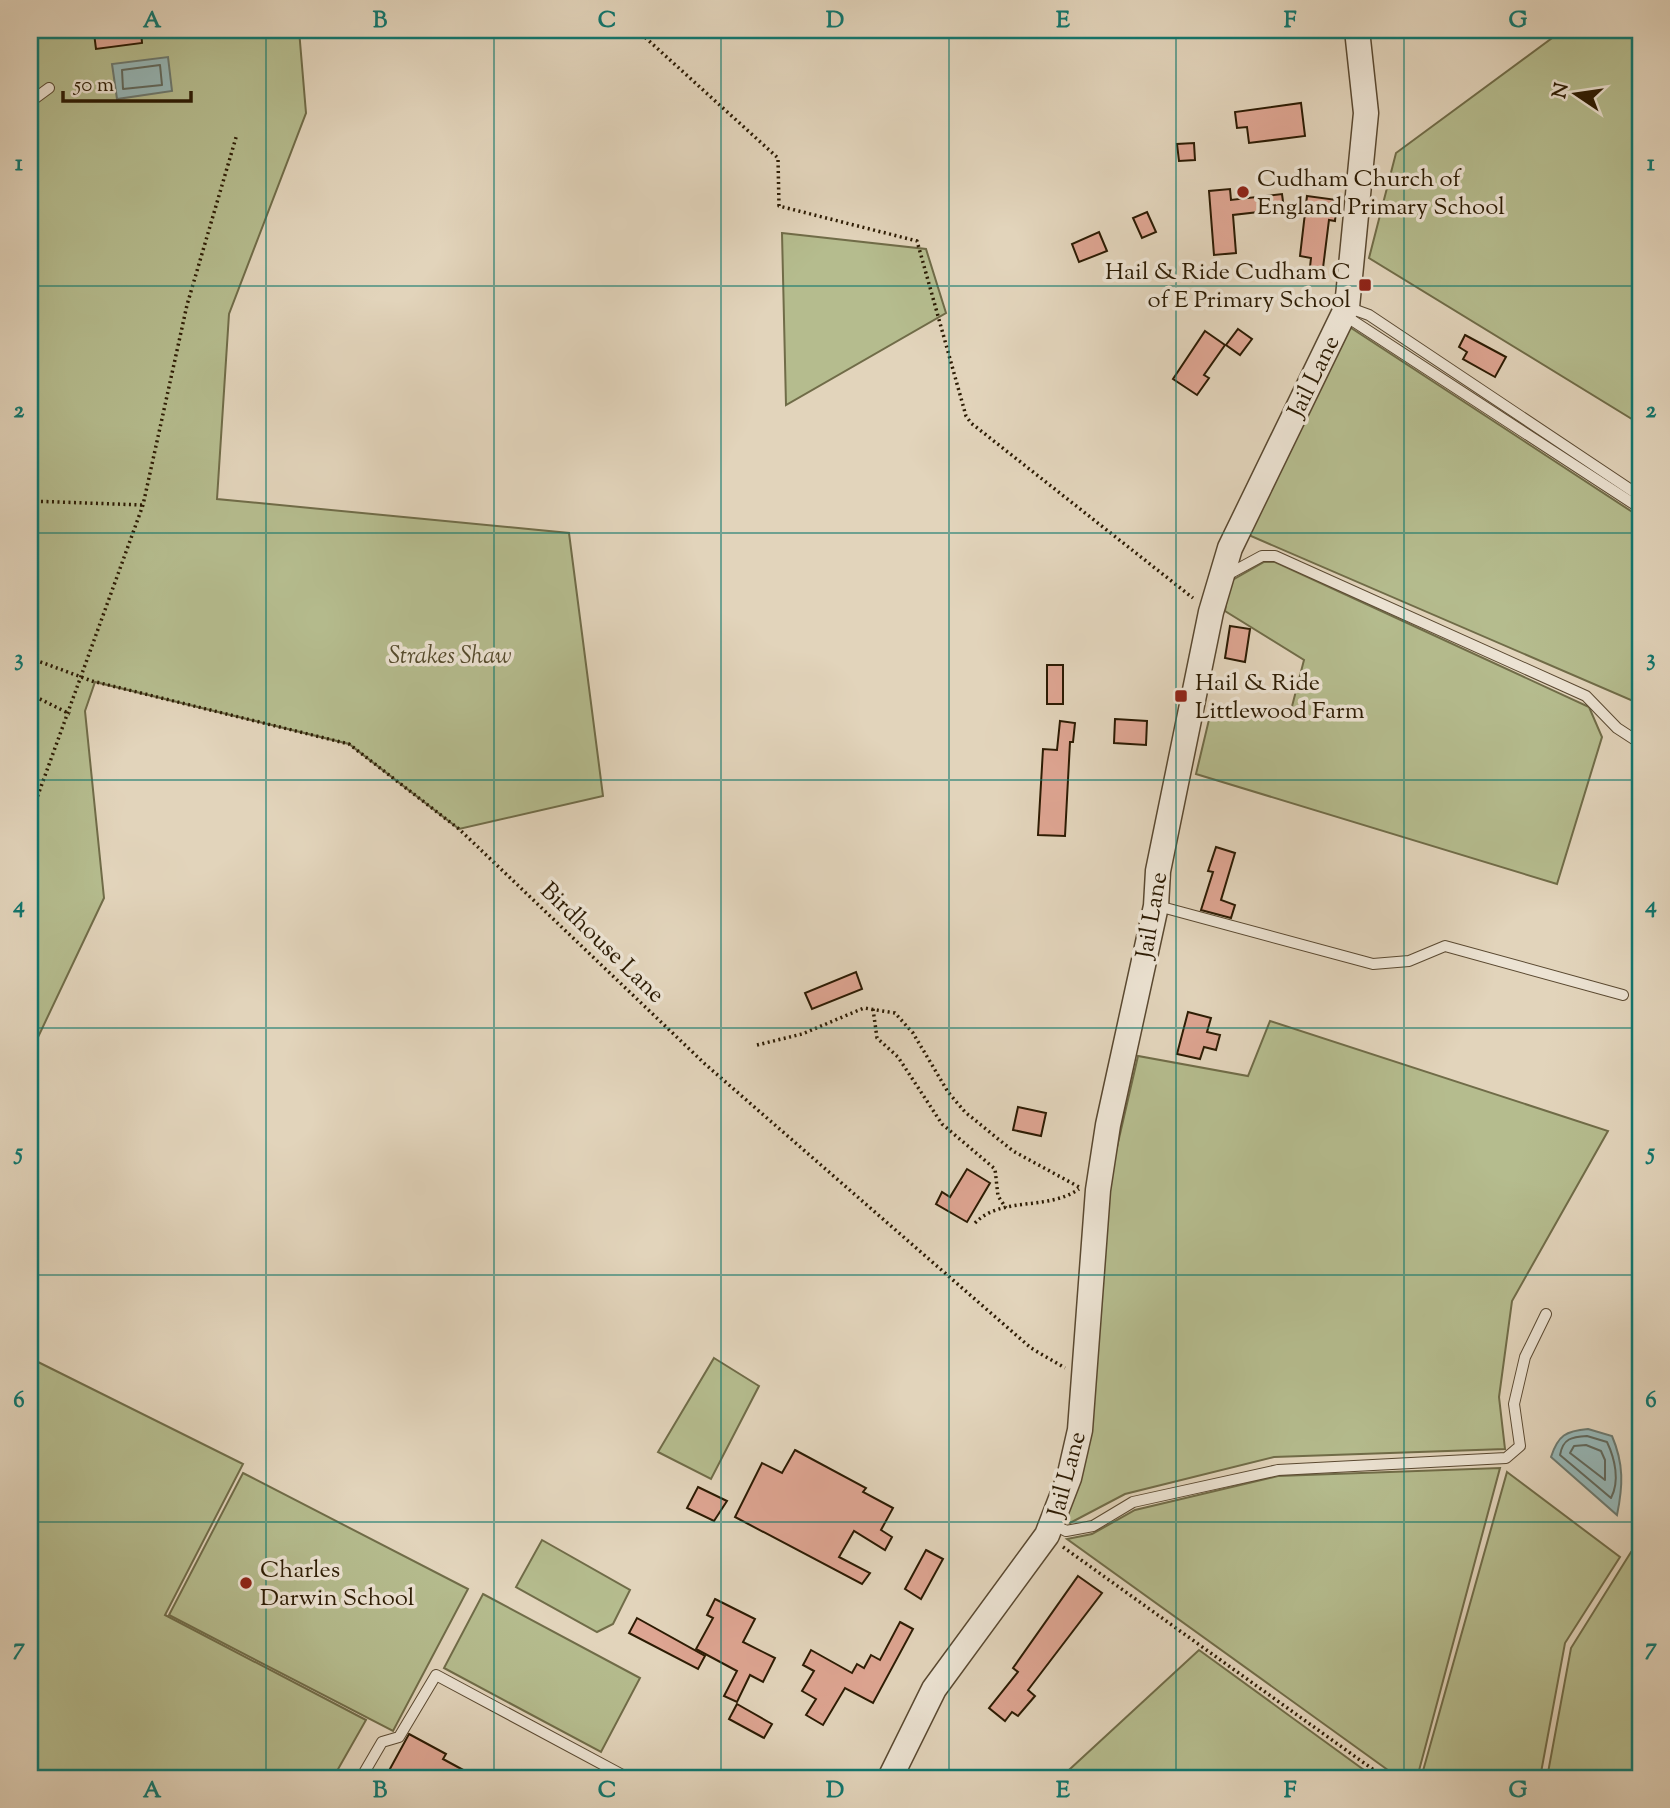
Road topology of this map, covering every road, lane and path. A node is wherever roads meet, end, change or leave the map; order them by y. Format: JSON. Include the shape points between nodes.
{"nodes":[{"id":1,"x":637,"y":30,"type":"edge"},
{"id":2,"x":1357,"y":30,"type":"edge"},
{"id":3,"x":49,"y":88,"type":"dead end"},
{"id":4,"x":30,"y":102,"type":"edge"},
{"id":5,"x":237,"y":134,"type":"dead end"},
{"id":6,"x":1345,"y":311,"type":"junction"},
{"id":7,"x":1640,"y":496,"type":"edge"},
{"id":8,"x":30,"y":501,"type":"edge"},
{"id":9,"x":143,"y":505,"type":"junction"},
{"id":10,"x":1640,"y":508,"type":"edge"},
{"id":11,"x":1221,"y":578,"type":"junction"},
{"id":12,"x":1212,"y":612,"type":"junction"},
{"id":13,"x":30,"y":658,"type":"edge"},
{"id":14,"x":82,"y":678,"type":"junction"},
{"id":15,"x":30,"y":694,"type":"edge"},
{"id":16,"x":70,"y":714,"type":"junction"},
{"id":17,"x":1640,"y":743,"type":"edge"},
{"id":18,"x":30,"y":817,"type":"edge"},
{"id":19,"x":1156,"y":906,"type":"junction"},
{"id":20,"x":1623,"y":995,"type":"dead end"},
{"id":21,"x":873,"y":1009,"type":"junction"},
{"id":22,"x":757,"y":1045,"type":"dead end"},
{"id":23,"x":1089,"y":1189,"type":"junction"},
{"id":24,"x":1006,"y":1208,"type":"junction"},
{"id":25,"x":975,"y":1223,"type":"dead end"},
{"id":26,"x":1546,"y":1314,"type":"dead end"},
{"id":27,"x":1083,"y":1380,"type":"junction"},
{"id":28,"x":1050,"y":1530,"type":"junction"},
{"id":29,"x":894,"y":1777,"type":"edge"},
{"id":30,"x":361,"y":1778,"type":"edge"},
{"id":31,"x":628,"y":1778,"type":"edge"},
{"id":32,"x":1385,"y":1778,"type":"edge"}],
"edges":[{"from":1,"to":12,"type":"path","via":[[778,158],[779,206],[917,241],[971,423]]},
{"from":2,"to":6,"type":"street","name":"Jail Lane","via":[[1366,113]]},
{"from":3,"to":4,"type":"lane"},
{"from":5,"to":9,"type":"path","via":[[187,305]]},
{"from":6,"to":7,"type":"lane","via":[[1369,315]]},
{"from":6,"to":10,"type":"lane"},
{"from":6,"to":11,"type":"street","name":"Jail Lane","via":[[1230,548]]},
{"from":8,"to":9,"type":"path"},
{"from":9,"to":14,"type":"path"},
{"from":11,"to":12,"type":"street","name":"Jail Lane"},
{"from":11,"to":17,"type":"lane","via":[[1262,556],[1275,556],[1586,696],[1617,728]]},
{"from":12,"to":19,"type":"street","name":"Jail Lane","via":[[1158,871]]},
{"from":13,"to":14,"type":"path","name":"Birdhouse Lane"},
{"from":14,"to":16,"type":"path"},
{"from":14,"to":27,"type":"path","name":"Birdhouse Lane","via":[[349,744],[459,829],[705,1064],[1031,1348]]},
{"from":15,"to":16,"type":"path"},
{"from":16,"to":18,"type":"path"},
{"from":19,"to":20,"type":"lane","via":[[1373,964],[1409,961],[1445,946]]},
{"from":19,"to":23,"type":"street","name":"Jail Lane"},
{"from":21,"to":22,"type":"path","via":[[864,1007],[803,1034]]},
{"from":21,"to":23,"type":"path","via":[[895,1013],[965,1112],[1013,1151]]},
{"from":21,"to":24,"type":"path","via":[[877,1038],[904,1065],[942,1124],[995,1170],[998,1196]]},
{"from":23,"to":24,"type":"path"},
{"from":23,"to":27,"type":"street","name":"Jail Lane"},
{"from":24,"to":25,"type":"path","via":[[984,1214]]},
{"from":26,"to":28,"type":"lane","via":[[1525,1357],[1514,1404],[1520,1446],[1506,1458],[1278,1470],[1133,1502],[1093,1526]]},
{"from":27,"to":28,"type":"street","name":"Jail Lane","via":[[1080,1430]]},
{"from":28,"to":29,"type":"street","name":"Jail Lane","via":[[934,1689]]},
{"from":28,"to":32,"type":"path"},
{"from":30,"to":31,"type":"lane","via":[[382,1742],[399,1737],[436,1675]]}]}
